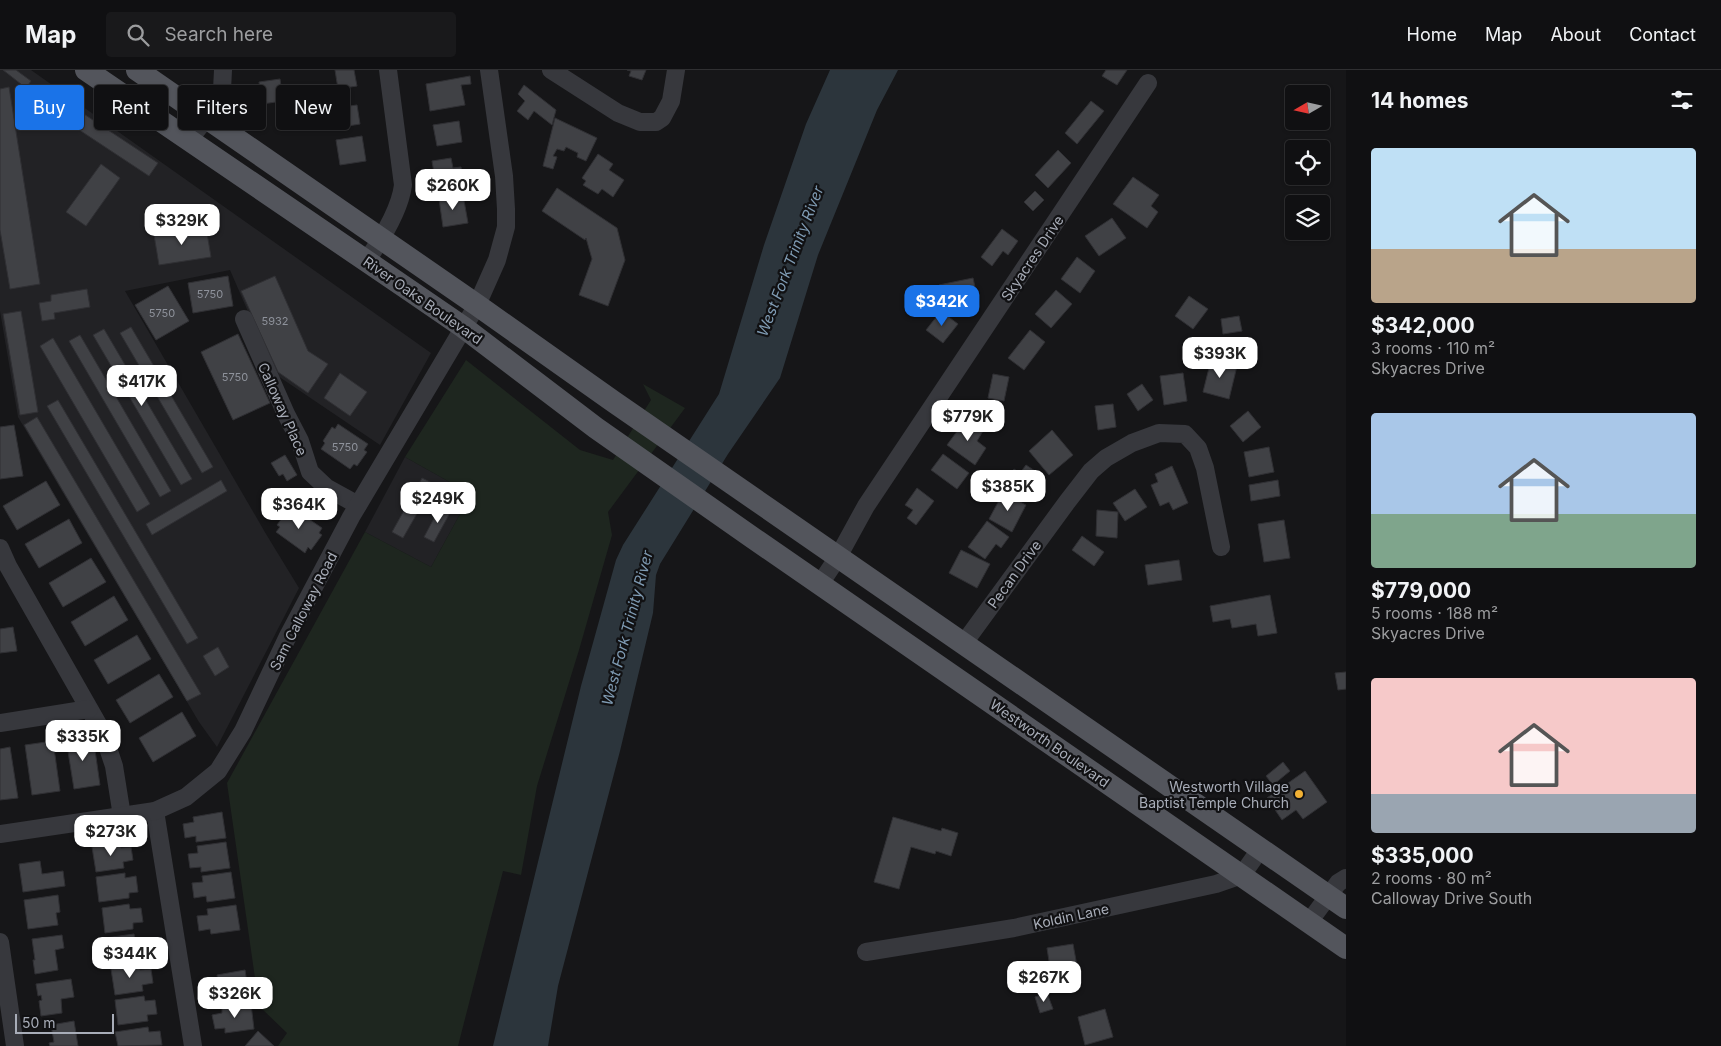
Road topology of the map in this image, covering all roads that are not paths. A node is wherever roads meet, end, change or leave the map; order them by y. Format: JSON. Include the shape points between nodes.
{"nodes":[{"id":1,"x":86,"y":70,"type":"edge"},
{"id":2,"x":137,"y":70,"type":"edge"},
{"id":3,"x":224,"y":70,"type":"edge"},
{"id":4,"x":388,"y":70,"type":"edge"},
{"id":5,"x":489,"y":70,"type":"edge"},
{"id":6,"x":551,"y":70,"type":"edge"},
{"id":7,"x":676,"y":70,"type":"edge"},
{"id":8,"x":1148,"y":83,"type":"dead end"},
{"id":9,"x":222,"y":85,"type":"edge"},
{"id":10,"x":178,"y":99,"type":"edge"},
{"id":11,"x":197,"y":130,"type":"edge"},
{"id":12,"x":224,"y":130,"type":"edge"},
{"id":13,"x":189,"y":140,"type":"junction"},
{"id":14,"x":381,"y":238,"type":"junction"},
{"id":15,"x":367,"y":260,"type":"junction"},
{"id":16,"x":477,"y":305,"type":"junction"},
{"id":17,"x":244,"y":320,"type":"dead end"},
{"id":18,"x":463,"y":327,"type":"junction"},
{"id":19,"x":358,"y":505,"type":"junction"},
{"id":20,"x":753,"y":538,"type":"joint"},
{"id":21,"x":1221,"y":547,"type":"dead end"},
{"id":22,"x":0,"y":548,"type":"edge"},
{"id":23,"x":838,"y":557,"type":"junction"},
{"id":24,"x":820,"y":584,"type":"junction"},
{"id":25,"x":964,"y":643,"type":"junction"},
{"id":26,"x":89,"y":709,"type":"junction"},
{"id":27,"x":0,"y":723,"type":"edge"},
{"id":28,"x":155,"y":811,"type":"junction"},
{"id":29,"x":122,"y":816,"type":"junction"},
{"id":30,"x":0,"y":834,"type":"edge"},
{"id":31,"x":1261,"y":848,"type":"junction"},
{"id":32,"x":1242,"y":875,"type":"junction"},
{"id":33,"x":1346,"y":878,"type":"edge"},
{"id":34,"x":1328,"y":895,"type":"junction"},
{"id":35,"x":1346,"y":908,"type":"edge"},
{"id":36,"x":1309,"y":922,"type":"junction"},
{"id":37,"x":0,"y":942,"type":"edge"},
{"id":38,"x":1346,"y":948,"type":"edge"},
{"id":39,"x":866,"y":952,"type":"dead end"},
{"id":40,"x":16,"y":1046,"type":"edge"},
{"id":41,"x":193,"y":1046,"type":"edge"}],
"edges":[{"from":1,"to":13,"type":"main road","name":"River Oaks Boulevard"},
{"from":2,"to":10,"type":"main road","name":"River Oaks Boulevard"},
{"from":3,"to":9,"type":"street"},
{"from":4,"to":14,"type":"street","via":[[403,185]]},
{"from":5,"to":16,"type":"street","name":"Sam Calloway Road","via":[[504,176],[506,227],[497,260]]},
{"from":6,"to":7,"type":"street","via":[[618,113],[640,122],[656,122],[662,118],[671,101]]},
{"from":8,"to":23,"type":"street","name":"Skyacres Drive","via":[[866,506]]},
{"from":11,"to":13,"type":"street"},
{"from":12,"to":14,"type":"main road","name":"River Oaks Boulevard"},
{"from":13,"to":15,"type":"main road","name":"River Oaks Boulevard"},
{"from":14,"to":15,"type":"street"},
{"from":14,"to":16,"type":"main road","name":"River Oaks Boulevard"},
{"from":15,"to":18,"type":"main road","name":"River Oaks Boulevard"},
{"from":16,"to":18,"type":"street","name":"Sam Calloway Road"},
{"from":16,"to":23,"type":"main road","name":"River Oaks Boulevard"},
{"from":17,"to":19,"type":"street","name":"Calloway Place","via":[[300,441],[310,472],[327,488]]},
{"from":18,"to":19,"type":"street","name":"Sam Calloway Road"},
{"from":18,"to":20,"type":"main road","name":"River Oaks Boulevard","via":[[596,428]]},
{"from":19,"to":28,"type":"street","name":"Sam Calloway Road","via":[[287,638],[243,731],[218,771],[186,797]]},
{"from":20,"to":24,"type":"main road","name":"Westworth Boulevard"},
{"from":21,"to":25,"type":"street","name":"Pecan Drive","via":[[1198,448],[1185,434],[1159,433],[1132,443],[1091,471]]},
{"from":22,"to":26,"type":"street"},
{"from":23,"to":24,"type":"street","name":"Skyacres Drive"},
{"from":23,"to":25,"type":"main road"},
{"from":24,"to":32,"type":"main road","name":"Westworth Boulevard"},
{"from":25,"to":31,"type":"main road"},
{"from":26,"to":27,"type":"street"},
{"from":26,"to":29,"type":"street","via":[[103,733],[114,766]]},
{"from":28,"to":29,"type":"street","name":"Sam Calloway Road"},
{"from":28,"to":41,"type":"street"},
{"from":29,"to":30,"type":"street","name":"Sam Calloway Road"},
{"from":31,"to":32,"type":"street"},
{"from":31,"to":34,"type":"main road"},
{"from":32,"to":36,"type":"main road","name":"Westworth Boulevard"},
{"from":32,"to":39,"type":"street","name":"Koldin Lane","via":[[1216,884],[1014,928]]},
{"from":33,"to":34,"type":"street"},
{"from":34,"to":35,"type":"main road"},
{"from":34,"to":36,"type":"street"},
{"from":36,"to":38,"type":"main road","name":"Westworth Boulevard"},
{"from":37,"to":40,"type":"street"}]}
